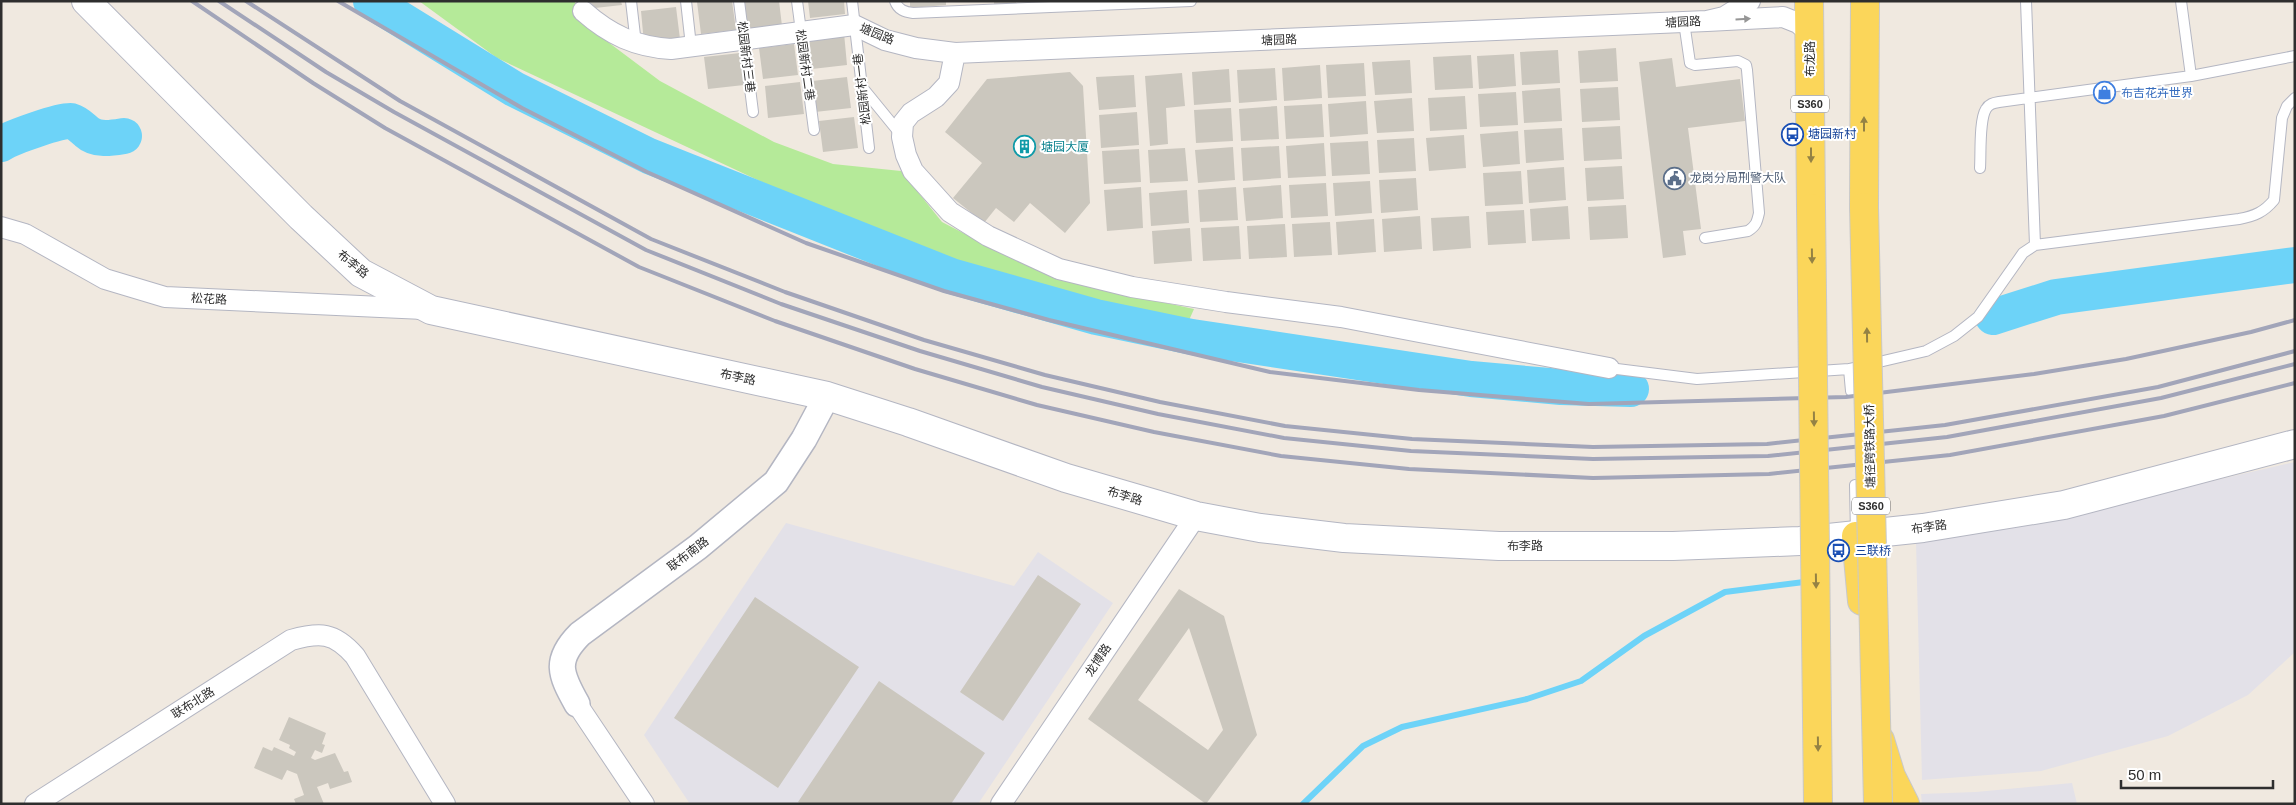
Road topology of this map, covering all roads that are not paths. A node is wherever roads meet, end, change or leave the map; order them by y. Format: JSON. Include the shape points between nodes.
{"nodes":[{"id":1,"x":86,"y":1,"type":"edge"},
{"id":2,"x":631,"y":1,"type":"edge"},
{"id":3,"x":686,"y":1,"type":"edge"},
{"id":4,"x":739,"y":1,"type":"edge"},
{"id":5,"x":797,"y":1,"type":"edge"},
{"id":6,"x":852,"y":1,"type":"edge"},
{"id":7,"x":896,"y":1,"type":"edge"},
{"id":8,"x":1191,"y":1,"type":"edge"},
{"id":9,"x":1750,"y":1,"type":"edge"},
{"id":10,"x":1809,"y":1,"type":"edge"},
{"id":11,"x":1865,"y":1,"type":"edge"},
{"id":12,"x":2026,"y":1,"type":"edge"},
{"id":13,"x":2181,"y":1,"type":"edge"},
{"id":14,"x":1162,"y":2,"type":"edge"},
{"id":15,"x":1056,"y":4,"type":"edge"},
{"id":16,"x":582,"y":6,"type":"edge"},
{"id":17,"x":969,"y":6,"type":"edge"},
{"id":18,"x":1707,"y":21,"type":"junction"},
{"id":19,"x":1684,"y":22,"type":"junction"},
{"id":20,"x":854,"y":26,"type":"junction"},
{"id":21,"x":801,"y":32,"type":"junction"},
{"id":22,"x":1810,"y":32,"type":"junction"},
{"id":23,"x":744,"y":40,"type":"junction"},
{"id":24,"x":636,"y":44,"type":"junction"},
{"id":25,"x":691,"y":46,"type":"junction"},
{"id":26,"x":956,"y":53,"type":"junction"},
{"id":27,"x":2295,"y":56,"type":"edge"},
{"id":28,"x":2191,"y":76,"type":"junction"},
{"id":29,"x":861,"y":86,"type":"junction"},
{"id":30,"x":2029,"y":98,"type":"junction"},
{"id":31,"x":2295,"y":98,"type":"edge"},
{"id":32,"x":753,"y":112,"type":"dead end"},
{"id":33,"x":814,"y":130,"type":"dead end"},
{"id":34,"x":902,"y":137,"type":"junction"},
{"id":35,"x":869,"y":148,"type":"dead end"},
{"id":36,"x":1980,"y":168,"type":"dead end"},
{"id":37,"x":1,"y":227,"type":"edge"},
{"id":38,"x":1705,"y":238,"type":"dead end"},
{"id":39,"x":2035,"y":244,"type":"junction"},
{"id":40,"x":431,"y":310,"type":"junction"},
{"id":41,"x":1609,"y":368,"type":"joint"},
{"id":42,"x":1849,"y":369,"type":"junction"},
{"id":43,"x":1851,"y":391,"type":"dead end"},
{"id":44,"x":827,"y":396,"type":"junction"},
{"id":45,"x":2295,"y":444,"type":"edge"},
{"id":46,"x":1855,"y":485,"type":"dead end"},
{"id":47,"x":1196,"y":516,"type":"junction"},
{"id":48,"x":1856,"y":536,"type":"junction"},
{"id":49,"x":577,"y":704,"type":"joint"},
{"id":50,"x":34,"y":804,"type":"edge"},
{"id":51,"x":445,"y":804,"type":"edge"},
{"id":52,"x":644,"y":804,"type":"edge"},
{"id":53,"x":1001,"y":804,"type":"edge"},
{"id":54,"x":1818,"y":804,"type":"edge"},
{"id":55,"x":1878,"y":804,"type":"edge"},
{"id":56,"x":1905,"y":804,"type":"edge"}],
"edges":[{"from":1,"to":40,"type":"main road","name":"布李路","via":[[360,273]]},
{"from":2,"to":24,"type":"lane"},
{"from":3,"to":25,"type":"lane"},
{"from":4,"to":23,"type":"lane","name":"松园新村三巷"},
{"from":5,"to":21,"type":"lane","name":"松园新村二巷"},
{"from":6,"to":20,"type":"lane","name":"松园新村一巷"},
{"from":7,"to":17,"type":"lane","via":[[905,12],[913,13]]},
{"from":8,"to":14,"type":"lane"},
{"from":9,"to":18,"type":"street","name":"塘园路","via":[[1724,17]]},
{"from":10,"to":22,"type":"main road","name":"布龙路","number":"S360"},
{"from":55,"to":11,"type":"main road","name":"塘径跨铁路大桥","number":"S360","one_way":true,"bridge":true,"via":[[1864,208]]},
{"from":12,"to":30,"type":"lane"},
{"from":13,"to":28,"type":"lane"},
{"from":14,"to":15,"type":"lane"},
{"from":15,"to":17,"type":"lane"},
{"from":16,"to":24,"type":"street","via":[[628,42]]},
{"from":18,"to":19,"type":"street","name":"塘园路"},
{"from":18,"to":22,"type":"street","name":"塘园路","one_way":true,"via":[[1783,17]]},
{"from":19,"to":26,"type":"street","name":"塘园路"},
{"from":19,"to":38,"type":"lane","via":[[1690,63],[1742,62],[1747,70],[1758,220],[1748,231]]},
{"from":20,"to":21,"type":"street"},
{"from":20,"to":26,"type":"street","name":"塘园路","via":[[885,40]]},
{"from":20,"to":29,"type":"lane","name":"松园新村一巷"},
{"from":21,"to":23,"type":"street"},
{"from":21,"to":33,"type":"lane","name":"松园新村二巷"},
{"from":22,"to":54,"type":"main road","name":"布龙路","number":"S360","one_way":true,"bridge":true},
{"from":23,"to":25,"type":"street"},
{"from":23,"to":32,"type":"lane","name":"松园新村三巷"},
{"from":24,"to":25,"type":"street","via":[[671,49]]},
{"from":26,"to":34,"type":"street","via":[[949,83],[936,97],[911,113],[903,123]]},
{"from":27,"to":28,"type":"lane"},
{"from":28,"to":30,"type":"lane"},
{"from":29,"to":34,"type":"lane"},
{"from":29,"to":35,"type":"lane","name":"松园新村一巷"},
{"from":30,"to":36,"type":"lane","via":[[1999,102],[1984,111]]},
{"from":30,"to":39,"type":"lane"},
{"from":31,"to":39,"type":"lane","via":[[2282,118],[2274,200],[2266,210],[2255,216]]},
{"from":34,"to":41,"type":"street","via":[[913,171],[950,212],[988,236],[1059,268],[1132,287],[1341,317]]},
{"from":37,"to":40,"type":"street","name":"松花路","via":[[25,234],[105,279],[165,297]]},
{"from":39,"to":42,"type":"lane","via":[[2023,253],[1978,317],[1954,336],[1926,350]]},
{"from":40,"to":44,"type":"main road","name":"布李路"},
{"from":41,"to":42,"type":"lane","via":[[1697,379]]},
{"from":42,"to":43,"type":"lane"},
{"from":44,"to":47,"type":"main road","name":"布李路","via":[[1066,478]]},
{"from":44,"to":49,"type":"street","name":"联布南路","via":[[776,482],[698,547],[566,647],[561,668]]},
{"from":45,"to":48,"type":"main road","name":"布李路","via":[[2064,505]]},
{"from":46,"to":48,"type":"lane"},
{"from":47,"to":48,"type":"main road","name":"布李路","via":[[1344,538],[1499,546],[1742,545]]},
{"from":47,"to":53,"type":"street","name":"龙博路"},
{"from":48,"to":56,"type":"main road","via":[[1874,713],[1885,759]]},
{"from":49,"to":52,"type":"street"},
{"from":50,"to":51,"type":"street","name":"联布北路","via":[[292,640],[327,635],[343,642],[355,656]]}]}
